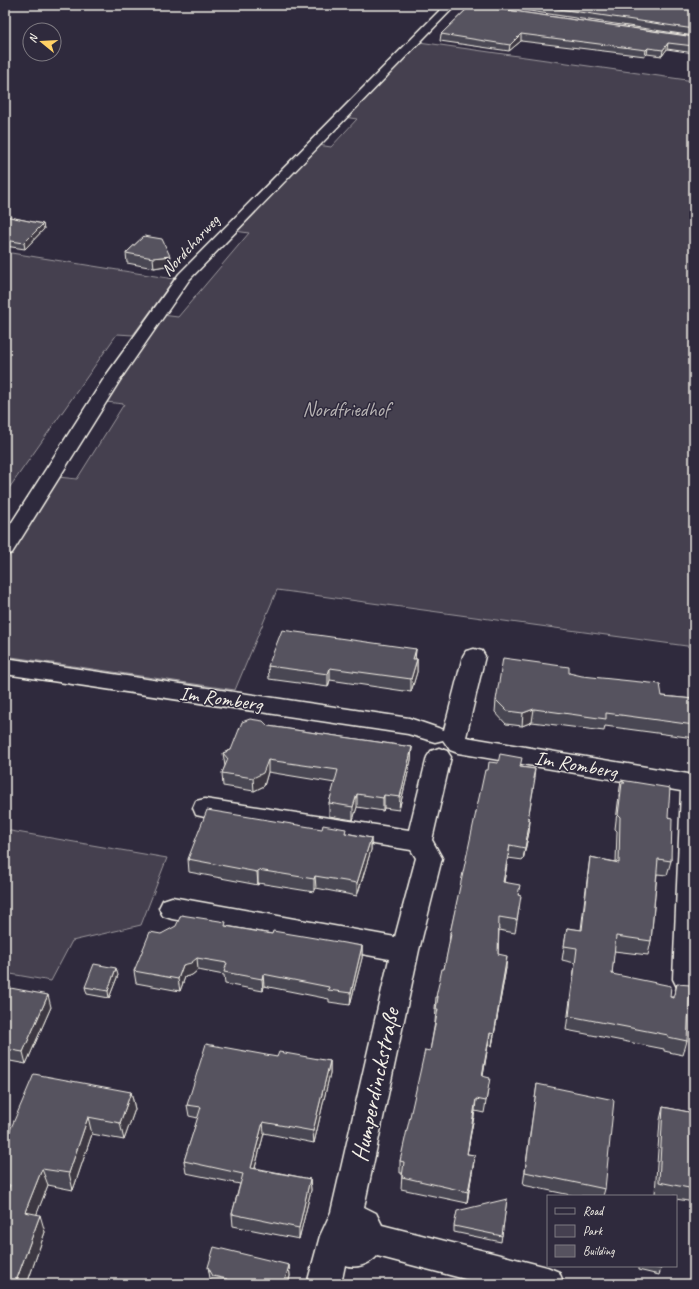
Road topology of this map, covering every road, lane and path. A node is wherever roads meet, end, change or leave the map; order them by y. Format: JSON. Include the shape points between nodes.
{"nodes":[{"id":1,"x":451,"y":5,"type":"edge"},
{"id":2,"x":5,"y":549,"type":"edge"},
{"id":3,"x":474,"y":656,"type":"dead end"},
{"id":4,"x":5,"y":666,"type":"edge"},
{"id":5,"x":447,"y":743,"type":"junction"},
{"id":6,"x":694,"y":784,"type":"edge"},
{"id":7,"x":205,"y":808,"type":"dead end"},
{"id":8,"x":419,"y":841,"type":"junction"},
{"id":9,"x":172,"y":908,"type":"dead end"},
{"id":10,"x":405,"y":950,"type":"junction"},
{"id":11,"x":686,"y":979,"type":"dead end"},
{"id":12,"x":350,"y":1232,"type":"junction"},
{"id":13,"x":324,"y":1284,"type":"edge"},
{"id":14,"x":547,"y":1284,"type":"edge"}],
"edges":[{"from":1,"to":2,"type":"street","name":"Nordcharweg","via":[[184,277],[73,440]]},
{"from":3,"to":5,"type":"street"},
{"from":4,"to":5,"type":"street","name":"Im Romberg","via":[[409,726]]},
{"from":5,"to":6,"type":"street","name":"Im Romberg"},
{"from":5,"to":8,"type":"street"},
{"from":6,"to":11,"type":"street"},
{"from":7,"to":8,"type":"street"},
{"from":8,"to":10,"type":"street","name":"Humperdinckstraße","via":[[428,858]]},
{"from":9,"to":10,"type":"street"},
{"from":10,"to":12,"type":"street","name":"Humperdinckstraße"},
{"from":12,"to":13,"type":"street","name":"Humperdinckstraße"},
{"from":12,"to":14,"type":"street"}]}
